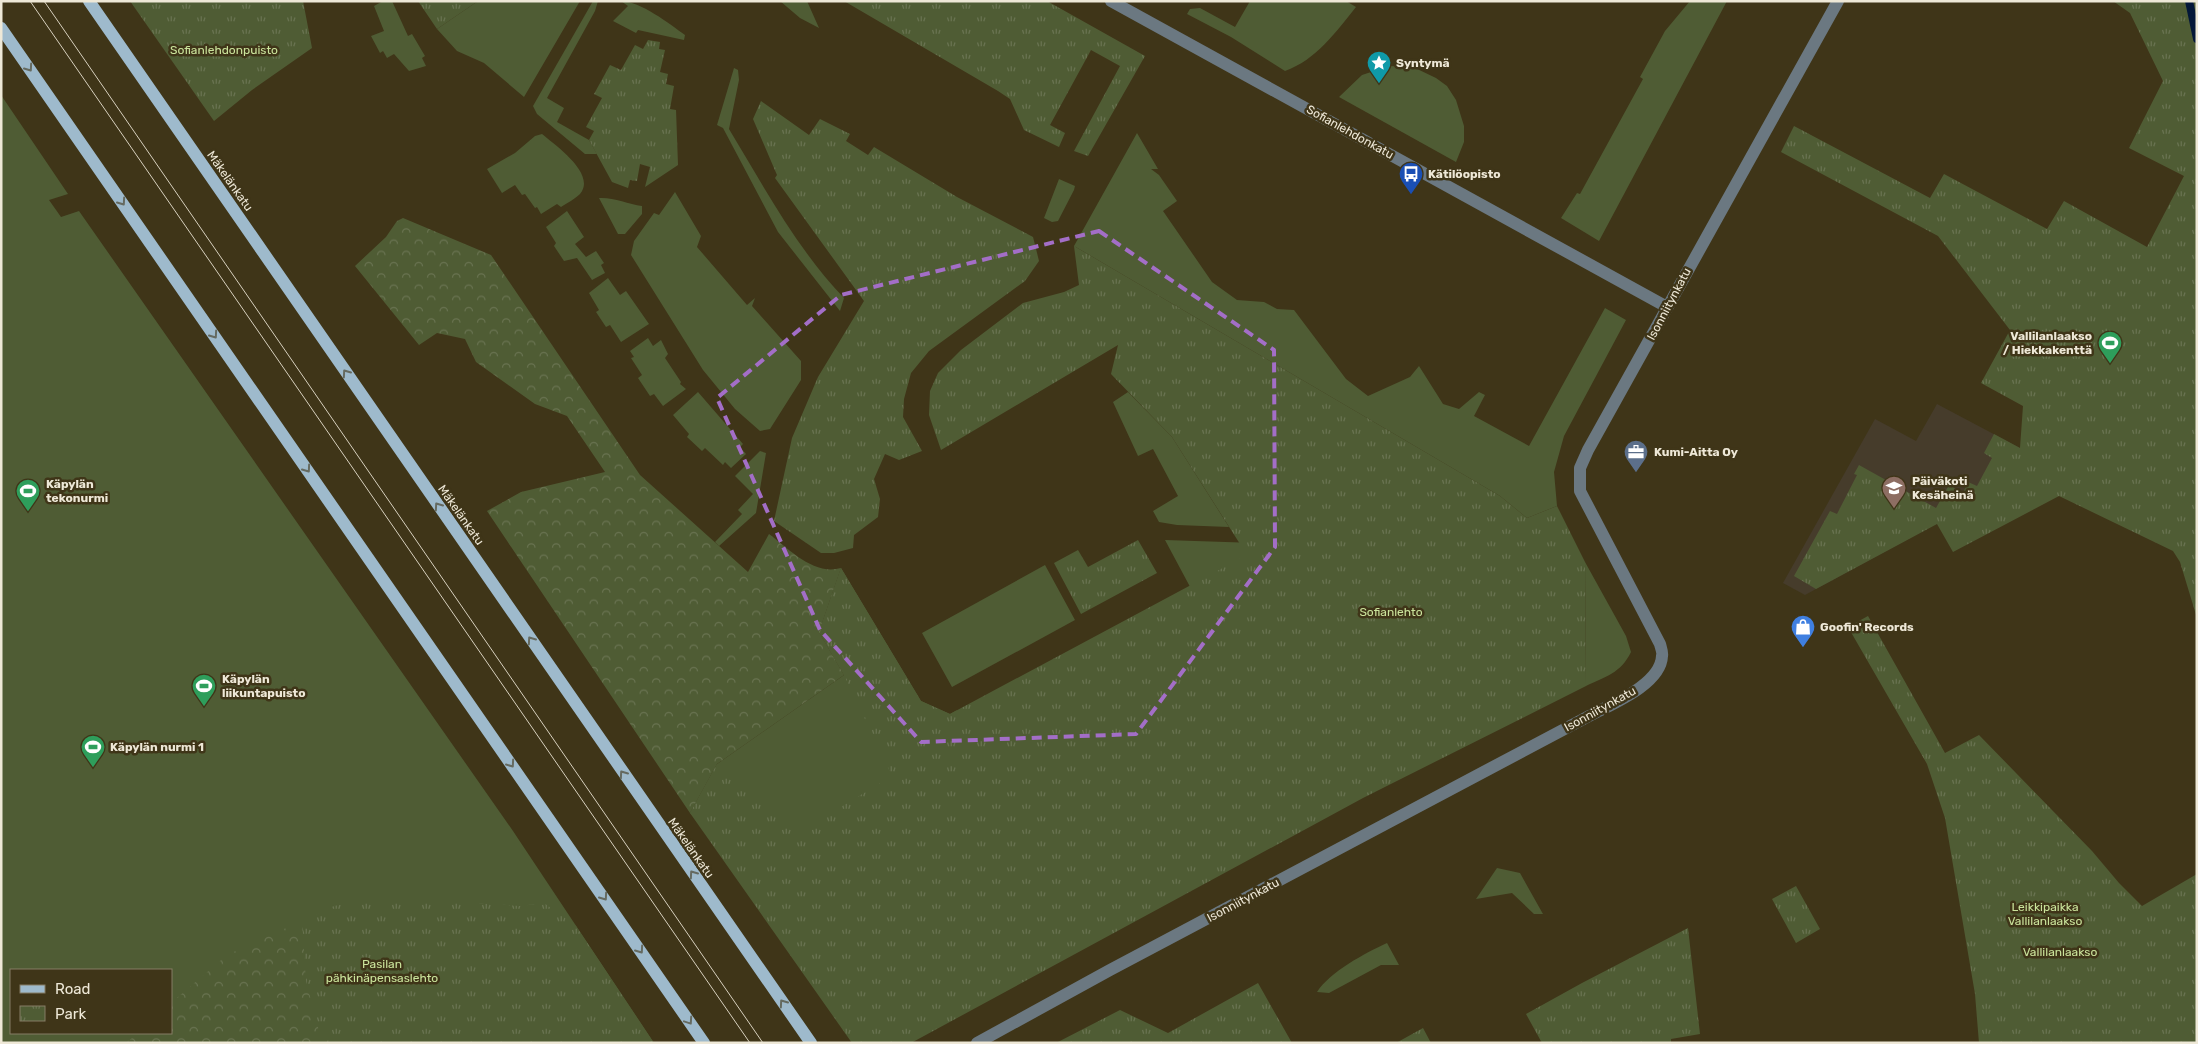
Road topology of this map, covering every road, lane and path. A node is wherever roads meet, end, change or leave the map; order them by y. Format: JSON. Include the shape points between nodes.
{"nodes":[{"id":1,"x":89,"y":1,"type":"edge"},
{"id":2,"x":1111,"y":1,"type":"edge"},
{"id":3,"x":1838,"y":1,"type":"edge"},
{"id":4,"x":1,"y":28,"type":"edge"},
{"id":5,"x":1667,"y":307,"type":"junction"},
{"id":6,"x":704,"y":1043,"type":"edge"},
{"id":7,"x":811,"y":1043,"type":"edge"},
{"id":8,"x":977,"y":1043,"type":"edge"}],
"edges":[{"from":7,"to":1,"type":"main road","name":"Mäkelänkatu","one_way":true},
{"from":2,"to":5,"type":"street","name":"Sofianlehdonkatu"},
{"from":3,"to":5,"type":"street","name":"Isonniitynkatu"},
{"from":4,"to":6,"type":"main road","one_way":true},
{"from":5,"to":8,"type":"street","name":"Isonniitynkatu","via":[[1580,468],[1580,491],[1653,629],[1662,656],[1650,680],[1637,690]]}]}
